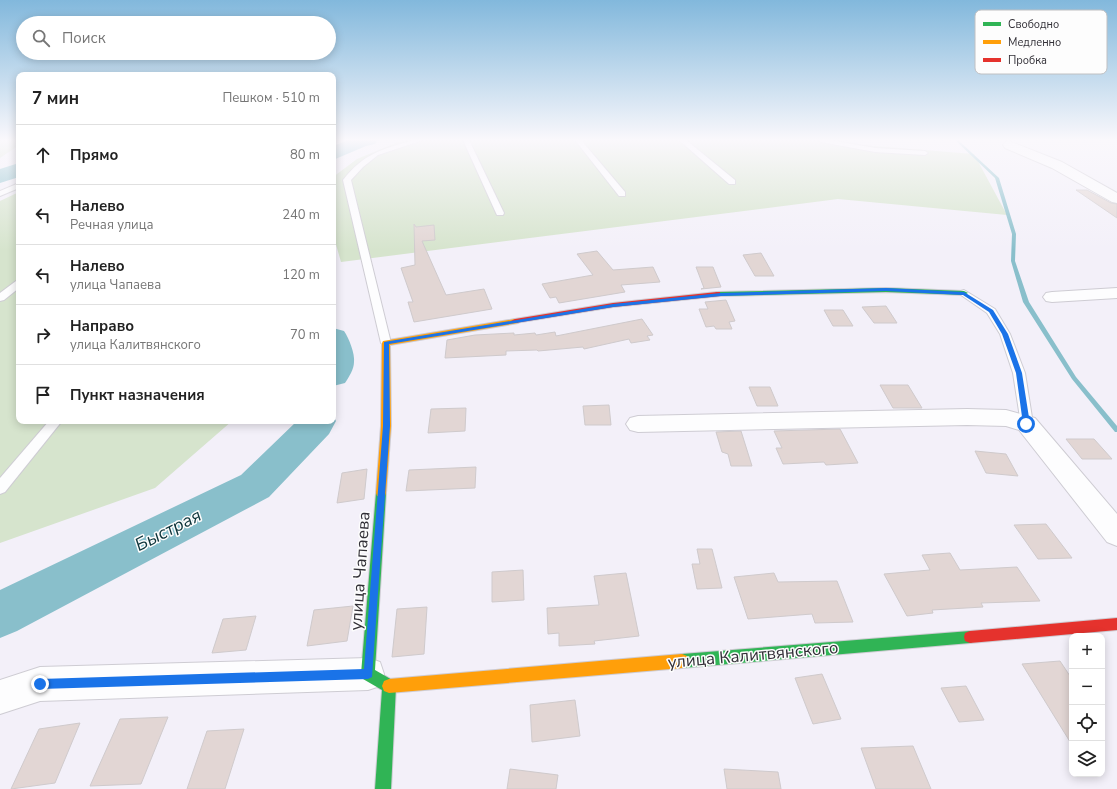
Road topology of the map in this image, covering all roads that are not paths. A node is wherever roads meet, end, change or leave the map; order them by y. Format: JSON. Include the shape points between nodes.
{"nodes":[{"id":1,"x":350,"y":177,"type":"edge"},
{"id":2,"x":483,"y":177,"type":"edge"},
{"id":3,"x":608,"y":177,"type":"edge"},
{"id":4,"x":726,"y":177,"type":"edge"},
{"id":5,"x":1078,"y":177,"type":"edge"},
{"id":6,"x":732,"y":182,"type":"dead end"},
{"id":7,"x":16,"y":186,"type":"edge"},
{"id":8,"x":0,"y":194,"type":"edge"},
{"id":9,"x":622,"y":194,"type":"dead end"},
{"id":10,"x":1117,"y":199,"type":"edge"},
{"id":11,"x":500,"y":213,"type":"dead end"},
{"id":12,"x":16,"y":285,"type":"edge"},
{"id":13,"x":964,"y":293,"type":"joint"},
{"id":14,"x":1117,"y":294,"type":"edge"},
{"id":15,"x":1052,"y":297,"type":"dead end"},
{"id":16,"x":0,"y":298,"type":"edge"},
{"id":17,"x":386,"y":343,"type":"junction"},
{"id":18,"x":53,"y":424,"type":"edge"},
{"id":19,"x":638,"y":424,"type":"dead end"},
{"id":20,"x":1026,"y":424,"type":"junction"},
{"id":21,"x":0,"y":488,"type":"edge"},
{"id":22,"x":1117,"y":534,"type":"edge"},
{"id":23,"x":1117,"y":624,"type":"edge"},
{"id":24,"x":378,"y":680,"type":"junction"},
{"id":25,"x":0,"y":697,"type":"edge"},
{"id":26,"x":383,"y":789,"type":"edge"}],
"edges":[{"from":1,"to":17,"type":"lane","via":[[347,180]]},
{"from":2,"to":11,"type":"lane"},
{"from":3,"to":9,"type":"lane"},
{"from":4,"to":6,"type":"lane"},
{"from":5,"to":10,"type":"street"},
{"from":7,"to":8,"type":"lane"},
{"from":12,"to":16,"type":"lane"},
{"from":13,"to":17,"type":"street","via":[[886,290],[721,294],[613,305]]},
{"from":13,"to":20,"type":"lane","via":[[991,311],[1005,334],[1019,373]]},
{"from":14,"to":15,"type":"street"},
{"from":17,"to":24,"type":"street","name":"улица Чапаева"},
{"from":18,"to":21,"type":"lane"},
{"from":19,"to":20,"type":"street","via":[[968,417],[1006,418]]},
{"from":20,"to":22,"type":"street"},
{"from":23,"to":24,"type":"street","name":"улица Калитвянского"},
{"from":24,"to":25,"type":"street","name":"улица Калитвянского","via":[[40,684]]},
{"from":24,"to":26,"type":"street","name":"улица Чапаева"}]}
